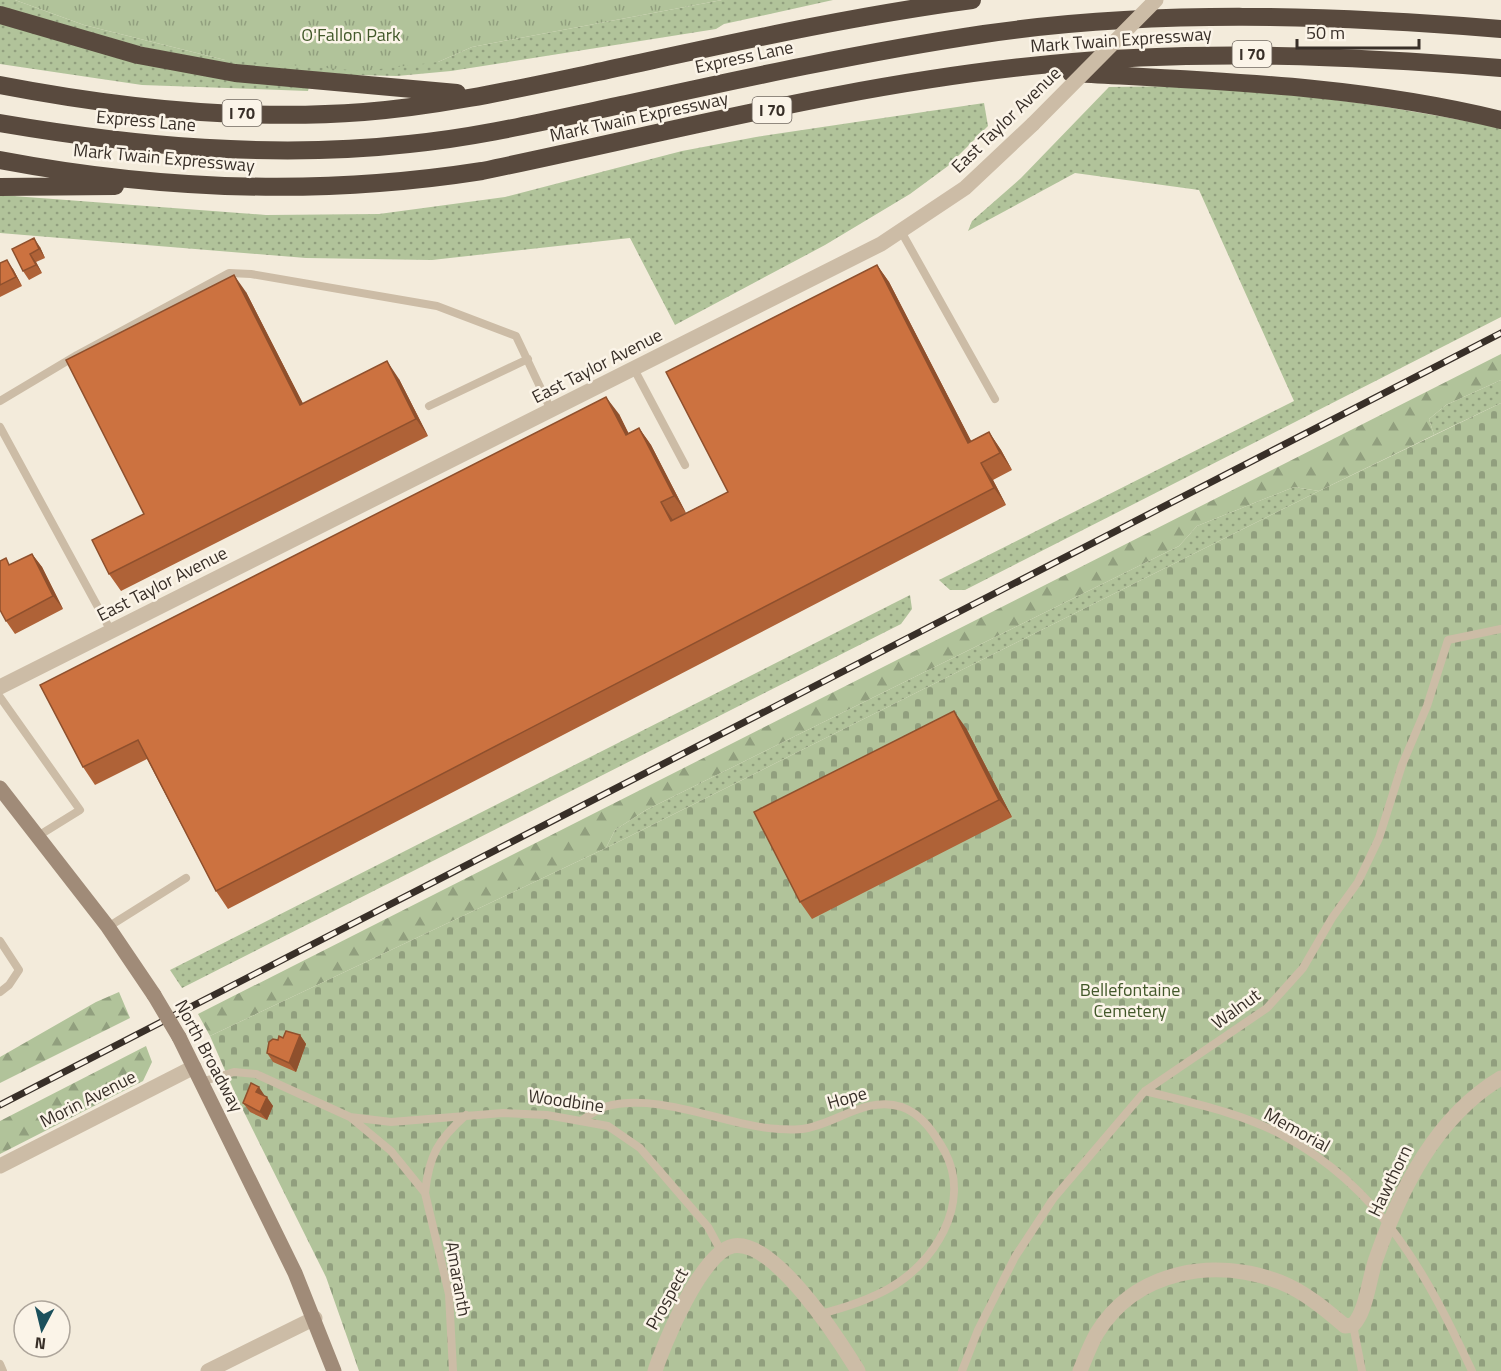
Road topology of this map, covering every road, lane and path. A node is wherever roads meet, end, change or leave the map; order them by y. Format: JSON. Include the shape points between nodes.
{"nodes":[{"id":1,"x":972,"y":0,"type":"edge"},
{"id":2,"x":1156,"y":0,"type":"edge"},
{"id":3,"x":0,"y":15,"type":"edge"},
{"id":4,"x":1501,"y":29,"type":"edge"},
{"id":5,"x":1501,"y":68,"type":"edge"},
{"id":6,"x":1003,"y":69,"type":"junction"},
{"id":7,"x":0,"y":85,"type":"edge"},
{"id":8,"x":485,"y":95,"type":"junction"},
{"id":9,"x":1501,"y":120,"type":"edge"},
{"id":10,"x":0,"y":123,"type":"edge"},
{"id":11,"x":0,"y":160,"type":"edge"},
{"id":12,"x":185,"y":183,"type":"junction"},
{"id":13,"x":0,"y":187,"type":"edge"},
{"id":14,"x":902,"y":232,"type":"junction"},
{"id":15,"x":528,"y":359,"type":"junction"},
{"id":16,"x":634,"y":369,"type":"junction"},
{"id":17,"x":995,"y":399,"type":"dead end"},
{"id":18,"x":0,"y":401,"type":"edge"},
{"id":19,"x":429,"y":406,"type":"dead end"},
{"id":20,"x":551,"y":410,"type":"junction"},
{"id":21,"x":0,"y":427,"type":"edge"},
{"id":22,"x":685,"y":465,"type":"dead end"},
{"id":23,"x":1501,"y":629,"type":"edge"},
{"id":24,"x":111,"y":631,"type":"junction"},
{"id":25,"x":0,"y":687,"type":"edge"},
{"id":26,"x":0,"y":697,"type":"edge"},
{"id":27,"x":0,"y":789,"type":"edge"},
{"id":28,"x":38,"y":836,"type":"junction"},
{"id":29,"x":186,"y":878,"type":"dead end"},
{"id":30,"x":108,"y":927,"type":"junction"},
{"id":31,"x":0,"y":941,"type":"edge"},
{"id":32,"x":0,"y":992,"type":"edge"},
{"id":33,"x":194,"y":1068,"type":"junction"},
{"id":34,"x":1501,"y":1078,"type":"edge"},
{"id":35,"x":201,"y":1082,"type":"junction"},
{"id":36,"x":1145,"y":1091,"type":"junction"},
{"id":37,"x":466,"y":1115,"type":"junction"},
{"id":38,"x":350,"y":1117,"type":"junction"},
{"id":39,"x":581,"y":1121,"type":"junction"},
{"id":40,"x":0,"y":1166,"type":"edge"},
{"id":41,"x":425,"y":1193,"type":"junction"},
{"id":42,"x":1390,"y":1224,"type":"junction"},
{"id":43,"x":722,"y":1251,"type":"junction"},
{"id":44,"x":819,"y":1314,"type":"junction"},
{"id":45,"x":315,"y":1318,"type":"junction"},
{"id":46,"x":1353,"y":1325,"type":"junction"},
{"id":47,"x":0,"y":1364,"type":"edge"},
{"id":48,"x":3,"y":1371,"type":"edge"},
{"id":49,"x":208,"y":1371,"type":"edge"},
{"id":50,"x":334,"y":1371,"type":"edge"},
{"id":51,"x":453,"y":1371,"type":"edge"},
{"id":52,"x":655,"y":1371,"type":"edge"},
{"id":53,"x":858,"y":1371,"type":"edge"},
{"id":54,"x":962,"y":1371,"type":"edge"},
{"id":55,"x":1080,"y":1371,"type":"edge"},
{"id":56,"x":1362,"y":1371,"type":"edge"},
{"id":57,"x":1472,"y":1371,"type":"edge"}],
"edges":[{"from":1,"to":8,"type":"highway","number":"I 70","via":[[826,24]]},
{"from":2,"to":14,"type":"street","name":"East Taylor Avenue","bridge":true,"via":[[965,188]]},
{"from":3,"to":8,"type":"highway","via":[[128,52],[235,73]]},
{"from":4,"to":10,"type":"highway","name":"Express Lane","via":[[1311,18],[1224,17],[1077,24],[901,47],[468,136],[351,149],[176,146]]},
{"from":5,"to":6,"type":"highway","name":"Mark Twain Expressway","number":"I 70","via":[[1320,55],[1232,54]]},
{"from":6,"to":9,"type":"highway","via":[[1317,88]]},
{"from":6,"to":12,"type":"highway","name":"Mark Twain Expressway","number":"I 70","via":[[873,90],[424,180],[303,187]]},
{"from":7,"to":8,"type":"highway","number":"I 70","via":[[131,105],[260,114],[364,112]]},
{"from":11,"to":12,"type":"highway","name":"Mark Twain Expressway","number":"I 70"},
{"from":12,"to":13,"type":"highway"},
{"from":14,"to":16,"type":"street","name":"East Taylor Avenue"},
{"from":14,"to":17,"type":"lane"},
{"from":15,"to":18,"type":"lane","via":[[516,336],[437,306],[229,273]]},
{"from":15,"to":19,"type":"lane"},
{"from":15,"to":20,"type":"lane"},
{"from":16,"to":20,"type":"street","name":"East Taylor Avenue"},
{"from":16,"to":22,"type":"lane"},
{"from":20,"to":24,"type":"street","name":"East Taylor Avenue"},
{"from":21,"to":24,"type":"lane"},
{"from":23,"to":36,"type":"lane","name":"Walnut","via":[[1448,640],[1379,838],[1358,882],[1303,968],[1268,1008]]},
{"from":24,"to":25,"type":"street","name":"East Taylor Avenue"},
{"from":26,"to":28,"type":"lane","via":[[80,810]]},
{"from":27,"to":28,"type":"main road","name":"North Broadway"},
{"from":28,"to":30,"type":"main road","name":"North Broadway"},
{"from":29,"to":30,"type":"lane"},
{"from":30,"to":33,"type":"main road","name":"North Broadway","bridge":true,"via":[[154,995]]},
{"from":31,"to":32,"type":"lane","via":[[19,970]]},
{"from":33,"to":35,"type":"main road","name":"North Broadway"},
{"from":33,"to":40,"type":"street","name":"Morin Avenue"},
{"from":34,"to":42,"type":"street","name":"Hawthorn","via":[[1458,1112],[1426,1149]]},
{"from":35,"to":38,"type":"lane","name":"Woodbine","via":[[234,1072],[256,1074]]},
{"from":35,"to":45,"type":"main road","name":"North Broadway"},
{"from":36,"to":42,"type":"lane","name":"Memorial","via":[[1247,1120],[1283,1136],[1324,1160]]},
{"from":36,"to":54,"type":"lane","name":"Walnut","via":[[1053,1199],[1028,1237],[978,1330]]},
{"from":37,"to":38,"type":"lane","name":"Woodbine","via":[[392,1122]]},
{"from":37,"to":39,"type":"lane","name":"Woodbine","via":[[547,1115]]},
{"from":37,"to":41,"type":"lane","name":"Amaranth","via":[[442,1137],[428,1167]]},
{"from":38,"to":41,"type":"lane","name":"Amaranth","via":[[391,1151]]},
{"from":39,"to":43,"type":"lane","name":"Woodbine","via":[[609,1126],[640,1148],[708,1227]]},
{"from":39,"to":44,"type":"lane","name":"Hope","via":[[604,1107],[641,1103],[776,1129],[803,1129],[875,1105],[902,1107],[916,1115],[928,1125],[947,1157],[954,1193],[947,1227],[921,1263],[890,1288],[856,1304]]},
{"from":41,"to":51,"type":"lane","name":"Amaranth","via":[[449,1294]]},
{"from":42,"to":46,"type":"street","name":"Hawthorn","via":[[1376,1257],[1361,1317]]},
{"from":42,"to":57,"type":"lane","name":"Memorial","via":[[1421,1271]]},
{"from":43,"to":44,"type":"street","via":[[734,1246],[755,1250],[800,1289]]},
{"from":43,"to":52,"type":"street","name":"Prospect","via":[[677,1314]]},
{"from":44,"to":53,"type":"street"},
{"from":45,"to":49,"type":"street"},
{"from":45,"to":50,"type":"main road","name":"North Broadway"},
{"from":46,"to":55,"type":"street","via":[[1345,1326],[1319,1303],[1257,1275],[1216,1268],[1181,1272],[1146,1285],[1120,1305],[1097,1333]]},
{"from":46,"to":56,"type":"lane"},
{"from":47,"to":48,"type":"lane"}]}
